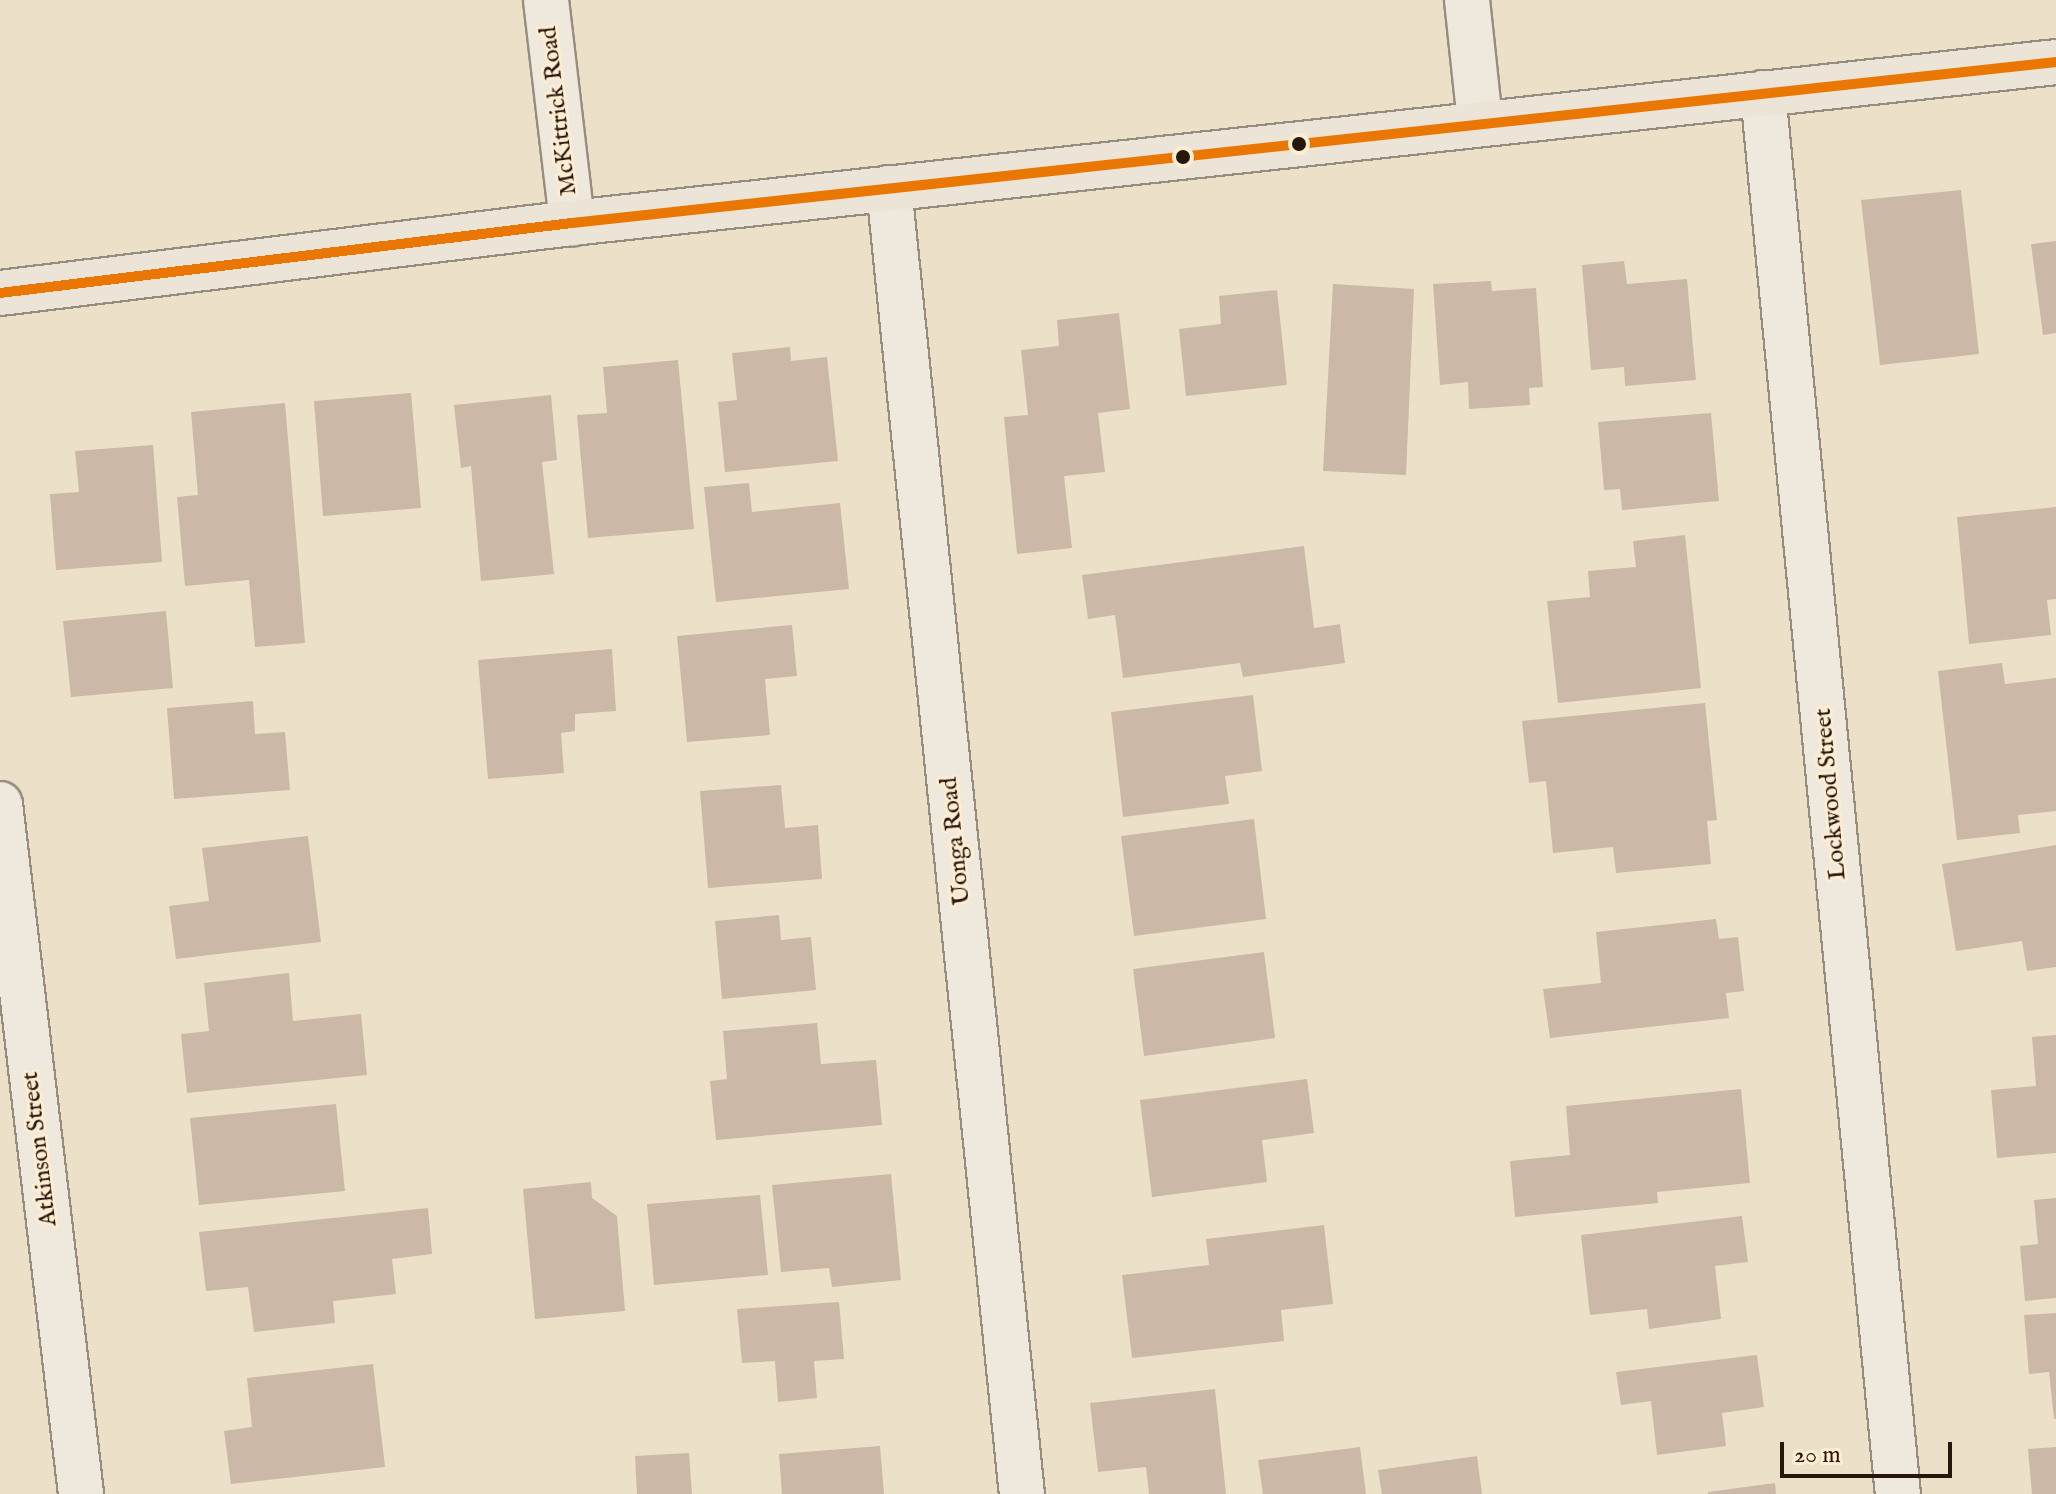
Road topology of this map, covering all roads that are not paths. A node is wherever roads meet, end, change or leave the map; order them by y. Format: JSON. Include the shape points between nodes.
{"nodes":[{"id":1,"x":546,"y":0,"type":"edge"},
{"id":2,"x":1467,"y":0,"type":"edge"},
{"id":3,"x":2056,"y":62,"type":"edge"},
{"id":4,"x":1763,"y":93,"type":"junction"},
{"id":5,"x":1480,"y":122,"type":"junction"},
{"id":6,"x":889,"y":188,"type":"junction"},
{"id":7,"x":572,"y":223,"type":"junction"},
{"id":8,"x":0,"y":293,"type":"edge"},
{"id":9,"x":0,"y":804,"type":"edge"},
{"id":10,"x":81,"y":1494,"type":"edge"},
{"id":11,"x":1022,"y":1494,"type":"edge"},
{"id":12,"x":1898,"y":1494,"type":"edge"}],
"edges":[{"from":1,"to":7,"type":"street","name":"McKittrick Road"},
{"from":2,"to":5,"type":"street"},
{"from":3,"to":4,"type":"main road"},
{"from":4,"to":5,"type":"main road"},
{"from":4,"to":12,"type":"street","name":"Lockwood Street"},
{"from":5,"to":6,"type":"main road"},
{"from":6,"to":7,"type":"main road"},
{"from":6,"to":11,"type":"street","name":"Uonga Road"},
{"from":7,"to":8,"type":"main road"},
{"from":9,"to":10,"type":"street","name":"Atkinson Street"}]}
